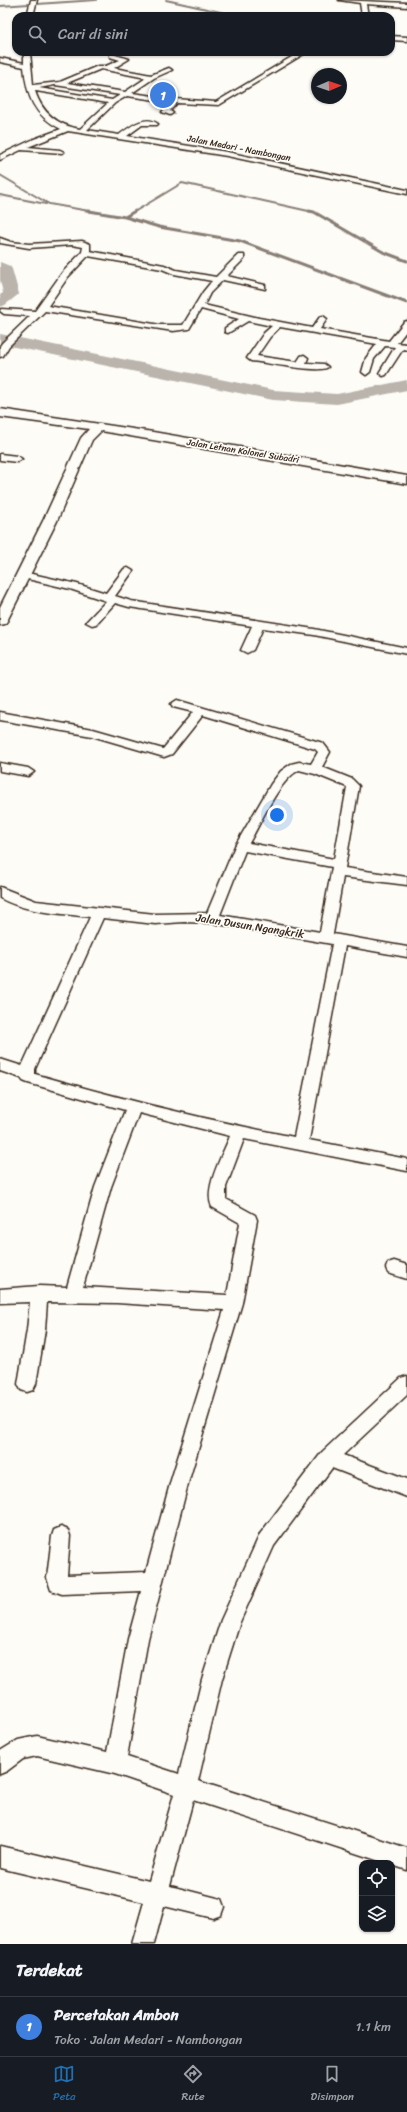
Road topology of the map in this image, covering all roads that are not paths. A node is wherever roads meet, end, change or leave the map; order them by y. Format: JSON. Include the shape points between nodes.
{"nodes":[{"id":1,"x":34,"y":0,"type":"edge"},
{"id":2,"x":342,"y":0,"type":"edge"},
{"id":3,"x":363,"y":1,"type":"junction"},
{"id":4,"x":400,"y":2,"type":"edge"},
{"id":5,"x":407,"y":5,"type":"edge"},
{"id":6,"x":31,"y":12,"type":"edge"},
{"id":7,"x":364,"y":12,"type":"edge"},
{"id":8,"x":395,"y":38,"type":"edge"},
{"id":9,"x":407,"y":39,"type":"edge"},
{"id":10,"x":27,"y":56,"type":"edge"},
{"id":11,"x":112,"y":56,"type":"dead end"},
{"id":12,"x":297,"y":56,"type":"edge"},
{"id":13,"x":0,"y":60,"type":"edge"},
{"id":14,"x":26,"y":65,"type":"junction"},
{"id":15,"x":108,"y":68,"type":"junction"},
{"id":16,"x":169,"y":70,"type":"dead end"},
{"id":17,"x":152,"y":77,"type":"junction"},
{"id":18,"x":58,"y":83,"type":"junction"},
{"id":19,"x":32,"y":88,"type":"junction"},
{"id":20,"x":126,"y":92,"type":"junction"},
{"id":21,"x":196,"y":95,"type":"dead end"},
{"id":22,"x":175,"y":101,"type":"junction"},
{"id":23,"x":113,"y":102,"type":"junction"},
{"id":24,"x":189,"y":102,"type":"junction"},
{"id":25,"x":170,"y":113,"type":"dead end"},
{"id":26,"x":155,"y":124,"type":"dead end"},
{"id":27,"x":67,"y":129,"type":"junction"},
{"id":28,"x":82,"y":132,"type":"junction"},
{"id":29,"x":123,"y":139,"type":"junction"},
{"id":30,"x":18,"y":148,"type":"junction"},
{"id":31,"x":60,"y":152,"type":"dead end"},
{"id":32,"x":0,"y":158,"type":"edge"},
{"id":33,"x":407,"y":192,"type":"edge"},
{"id":34,"x":0,"y":240,"type":"edge"},
{"id":35,"x":86,"y":253,"type":"junction"},
{"id":36,"x":241,"y":257,"type":"dead end"},
{"id":37,"x":220,"y":278,"type":"junction"},
{"id":38,"x":262,"y":287,"type":"dead end"},
{"id":39,"x":199,"y":306,"type":"junction"},
{"id":40,"x":43,"y":308,"type":"junction"},
{"id":41,"x":4,"y":311,"type":"dead end"},
{"id":42,"x":37,"y":314,"type":"junction"},
{"id":43,"x":246,"y":318,"type":"junction"},
{"id":44,"x":323,"y":319,"type":"dead end"},
{"id":45,"x":407,"y":324,"type":"edge"},
{"id":46,"x":278,"y":325,"type":"junction"},
{"id":47,"x":228,"y":330,"type":"dead end"},
{"id":48,"x":314,"y":331,"type":"junction"},
{"id":49,"x":396,"y":345,"type":"edge"},
{"id":50,"x":0,"y":354,"type":"edge"},
{"id":51,"x":324,"y":367,"type":"dead end"},
{"id":52,"x":366,"y":372,"type":"dead end"},
{"id":53,"x":383,"y":373,"type":"dead end"},
{"id":54,"x":0,"y":413,"type":"edge"},
{"id":55,"x":78,"y":424,"type":"junction"},
{"id":56,"x":99,"y":427,"type":"junction"},
{"id":57,"x":87,"y":438,"type":"junction"},
{"id":58,"x":0,"y":457,"type":"edge"},
{"id":59,"x":17,"y":459,"type":"dead end"},
{"id":60,"x":407,"y":480,"type":"edge"},
{"id":61,"x":128,"y":571,"type":"dead end"},
{"id":62,"x":24,"y":575,"type":"junction"},
{"id":63,"x":111,"y":598,"type":"junction"},
{"id":64,"x":0,"y":621,"type":"edge"},
{"id":65,"x":92,"y":622,"type":"dead end"},
{"id":66,"x":259,"y":623,"type":"junction"},
{"id":67,"x":247,"y":650,"type":"dead end"},
{"id":68,"x":407,"y":651,"type":"edge"},
{"id":69,"x":177,"y":704,"type":"dead end"},
{"id":70,"x":200,"y":711,"type":"junction"},
{"id":71,"x":0,"y":716,"type":"edge"},
{"id":72,"x":0,"y":767,"type":"edge"},
{"id":73,"x":314,"y":770,"type":"junction"},
{"id":74,"x":28,"y":772,"type":"dead end"},
{"id":75,"x":241,"y":846,"type":"junction"},
{"id":76,"x":338,"y":868,"type":"junction"},
{"id":77,"x":407,"y":882,"type":"edge"},
{"id":78,"x":0,"y":892,"type":"edge"},
{"id":79,"x":98,"y":914,"type":"junction"},
{"id":80,"x":212,"y":918,"type":"junction"},
{"id":81,"x":332,"y":940,"type":"junction"},
{"id":82,"x":407,"y":952,"type":"edge"},
{"id":83,"x":0,"y":1065,"type":"edge"},
{"id":84,"x":27,"y":1074,"type":"junction"},
{"id":85,"x":134,"y":1106,"type":"junction"},
{"id":86,"x":239,"y":1132,"type":"junction"},
{"id":87,"x":300,"y":1145,"type":"junction"},
{"id":88,"x":407,"y":1165,"type":"edge"},
{"id":89,"x":39,"y":1294,"type":"junction"},
{"id":90,"x":73,"y":1294,"type":"junction"},
{"id":91,"x":0,"y":1296,"type":"edge"},
{"id":92,"x":234,"y":1304,"type":"junction"},
{"id":93,"x":27,"y":1384,"type":"dead end"},
{"id":94,"x":407,"y":1384,"type":"edge"},
{"id":95,"x":328,"y":1458,"type":"junction"},
{"id":96,"x":407,"y":1488,"type":"edge"},
{"id":97,"x":61,"y":1536,"type":"dead end"},
{"id":98,"x":153,"y":1581,"type":"junction"},
{"id":99,"x":0,"y":1764,"type":"edge"},
{"id":100,"x":115,"y":1764,"type":"junction"},
{"id":101,"x":186,"y":1787,"type":"junction"},
{"id":102,"x":0,"y":1857,"type":"edge"},
{"id":103,"x":407,"y":1859,"type":"edge"},
{"id":104,"x":156,"y":1893,"type":"junction"},
{"id":105,"x":213,"y":1906,"type":"dead end"},
{"id":106,"x":143,"y":1944,"type":"edge"}],
"edges":[{"from":1,"to":6,"type":"street"},
{"from":2,"to":3,"type":"street"},
{"from":3,"to":4,"type":"street"},
{"from":3,"to":7,"type":"street"},
{"from":4,"to":5,"type":"street"},
{"from":8,"to":9,"type":"street"},
{"from":10,"to":14,"type":"street"},
{"from":11,"to":15,"type":"street","via":[[126,59]]},
{"from":12,"to":24,"type":"street","via":[[220,103]]},
{"from":13,"to":14,"type":"street"},
{"from":14,"to":19,"type":"street"},
{"from":15,"to":17,"type":"street"},
{"from":15,"to":18,"type":"street","via":[[96,67],[83,75]]},
{"from":16,"to":17,"type":"street"},
{"from":17,"to":20,"type":"street"},
{"from":18,"to":19,"type":"street"},
{"from":18,"to":20,"type":"street"},
{"from":19,"to":23,"type":"street"},
{"from":19,"to":27,"type":"street","via":[[39,110]]},
{"from":20,"to":22,"type":"street"},
{"from":20,"to":23,"type":"street"},
{"from":21,"to":24,"type":"street"},
{"from":22,"to":24,"type":"street"},
{"from":22,"to":25,"type":"street","via":[[165,112]]},
{"from":23,"to":28,"type":"street"},
{"from":26,"to":29,"type":"street","via":[[141,123]]},
{"from":27,"to":28,"type":"street","name":"Jalan Medari - Nambongan"},
{"from":27,"to":30,"type":"street"},
{"from":28,"to":29,"type":"street","name":"Jalan Medari - Nambongan"},
{"from":29,"to":33,"type":"street","name":"Jalan Medari - Nambongan","via":[[271,162]]},
{"from":30,"to":31,"type":"street"},
{"from":30,"to":32,"type":"street"},
{"from":34,"to":35,"type":"street","via":[[22,244],[82,243],[87,246]]},
{"from":35,"to":37,"type":"street","via":[[164,267],[179,273]]},
{"from":35,"to":40,"type":"street","via":[[65,275]]},
{"from":36,"to":37,"type":"street"},
{"from":37,"to":38,"type":"street"},
{"from":37,"to":39,"type":"street"},
{"from":39,"to":40,"type":"street","via":[[186,327],[179,328],[156,328]]},
{"from":39,"to":43,"type":"street"},
{"from":40,"to":42,"type":"street"},
{"from":41,"to":42,"type":"street"},
{"from":42,"to":50,"type":"street","via":[[8,342]]},
{"from":43,"to":46,"type":"street"},
{"from":43,"to":47,"type":"street"},
{"from":44,"to":48,"type":"street"},
{"from":45,"to":49,"type":"street"},
{"from":46,"to":48,"type":"street"},
{"from":46,"to":51,"type":"street","via":[[251,358],[302,361]]},
{"from":48,"to":49,"type":"street"},
{"from":49,"to":52,"type":"street","via":[[370,358]]},
{"from":49,"to":53,"type":"street"},
{"from":54,"to":55,"type":"main road","name":"Jalan Letnan Kolonel Subadri"},
{"from":55,"to":56,"type":"main road","name":"Jalan Letnan Kolonel Subadri"},
{"from":55,"to":57,"type":"main road"},
{"from":56,"to":57,"type":"main road"},
{"from":56,"to":60,"type":"main road","name":"Jalan Letnan Kolonel Subadri"},
{"from":57,"to":62,"type":"main road"},
{"from":58,"to":59,"type":"street"},
{"from":61,"to":63,"type":"street"},
{"from":62,"to":63,"type":"street"},
{"from":62,"to":64,"type":"main road"},
{"from":63,"to":65,"type":"street"},
{"from":63,"to":66,"type":"street","via":[[137,605]]},
{"from":66,"to":67,"type":"street"},
{"from":66,"to":68,"type":"street"},
{"from":69,"to":70,"type":"street"},
{"from":70,"to":71,"type":"street","via":[[164,753],[93,733]]},
{"from":70,"to":73,"type":"street","via":[[319,746],[324,752]]},
{"from":72,"to":74,"type":"street"},
{"from":73,"to":75,"type":"street","via":[[299,766],[281,778]]},
{"from":73,"to":76,"type":"street","via":[[353,786]]},
{"from":75,"to":76,"type":"street"},
{"from":75,"to":80,"type":"street"},
{"from":76,"to":77,"type":"street"},
{"from":76,"to":81,"type":"street"},
{"from":78,"to":79,"type":"street","name":"Jalan Dusun Ngangkrik","via":[[36,906]]},
{"from":79,"to":80,"type":"street","name":"Jalan Dusun Ngangkrik","via":[[155,919]]},
{"from":79,"to":84,"type":"street"},
{"from":80,"to":81,"type":"street","name":"Jalan Dusun Ngangkrik"},
{"from":81,"to":82,"type":"street","name":"Jalan Dusun Ngangkrik"},
{"from":81,"to":87,"type":"street"},
{"from":83,"to":84,"type":"street"},
{"from":84,"to":85,"type":"street","via":[[31,1079]]},
{"from":85,"to":86,"type":"street"},
{"from":85,"to":90,"type":"street","via":[[103,1187]]},
{"from":86,"to":87,"type":"street"},
{"from":86,"to":92,"type":"street","via":[[218,1187],[218,1202],[249,1220]]},
{"from":87,"to":88,"type":"street"},
{"from":89,"to":90,"type":"street"},
{"from":89,"to":91,"type":"street"},
{"from":89,"to":93,"type":"street"},
{"from":90,"to":92,"type":"street"},
{"from":92,"to":98,"type":"street","via":[[180,1480]]},
{"from":94,"to":95,"type":"street"},
{"from":95,"to":96,"type":"street"},
{"from":95,"to":101,"type":"street","via":[[267,1540],[231,1620],[212,1679]]},
{"from":97,"to":98,"type":"street","via":[[57,1578],[58,1583],[62,1585]]},
{"from":98,"to":100,"type":"street","via":[[138,1639]]},
{"from":99,"to":100,"type":"street","via":[[18,1750],[37,1746]]},
{"from":100,"to":101,"type":"street"},
{"from":101,"to":103,"type":"street"},
{"from":101,"to":104,"type":"street"},
{"from":102,"to":104,"type":"street"},
{"from":104,"to":105,"type":"street"},
{"from":104,"to":106,"type":"street"}]}
